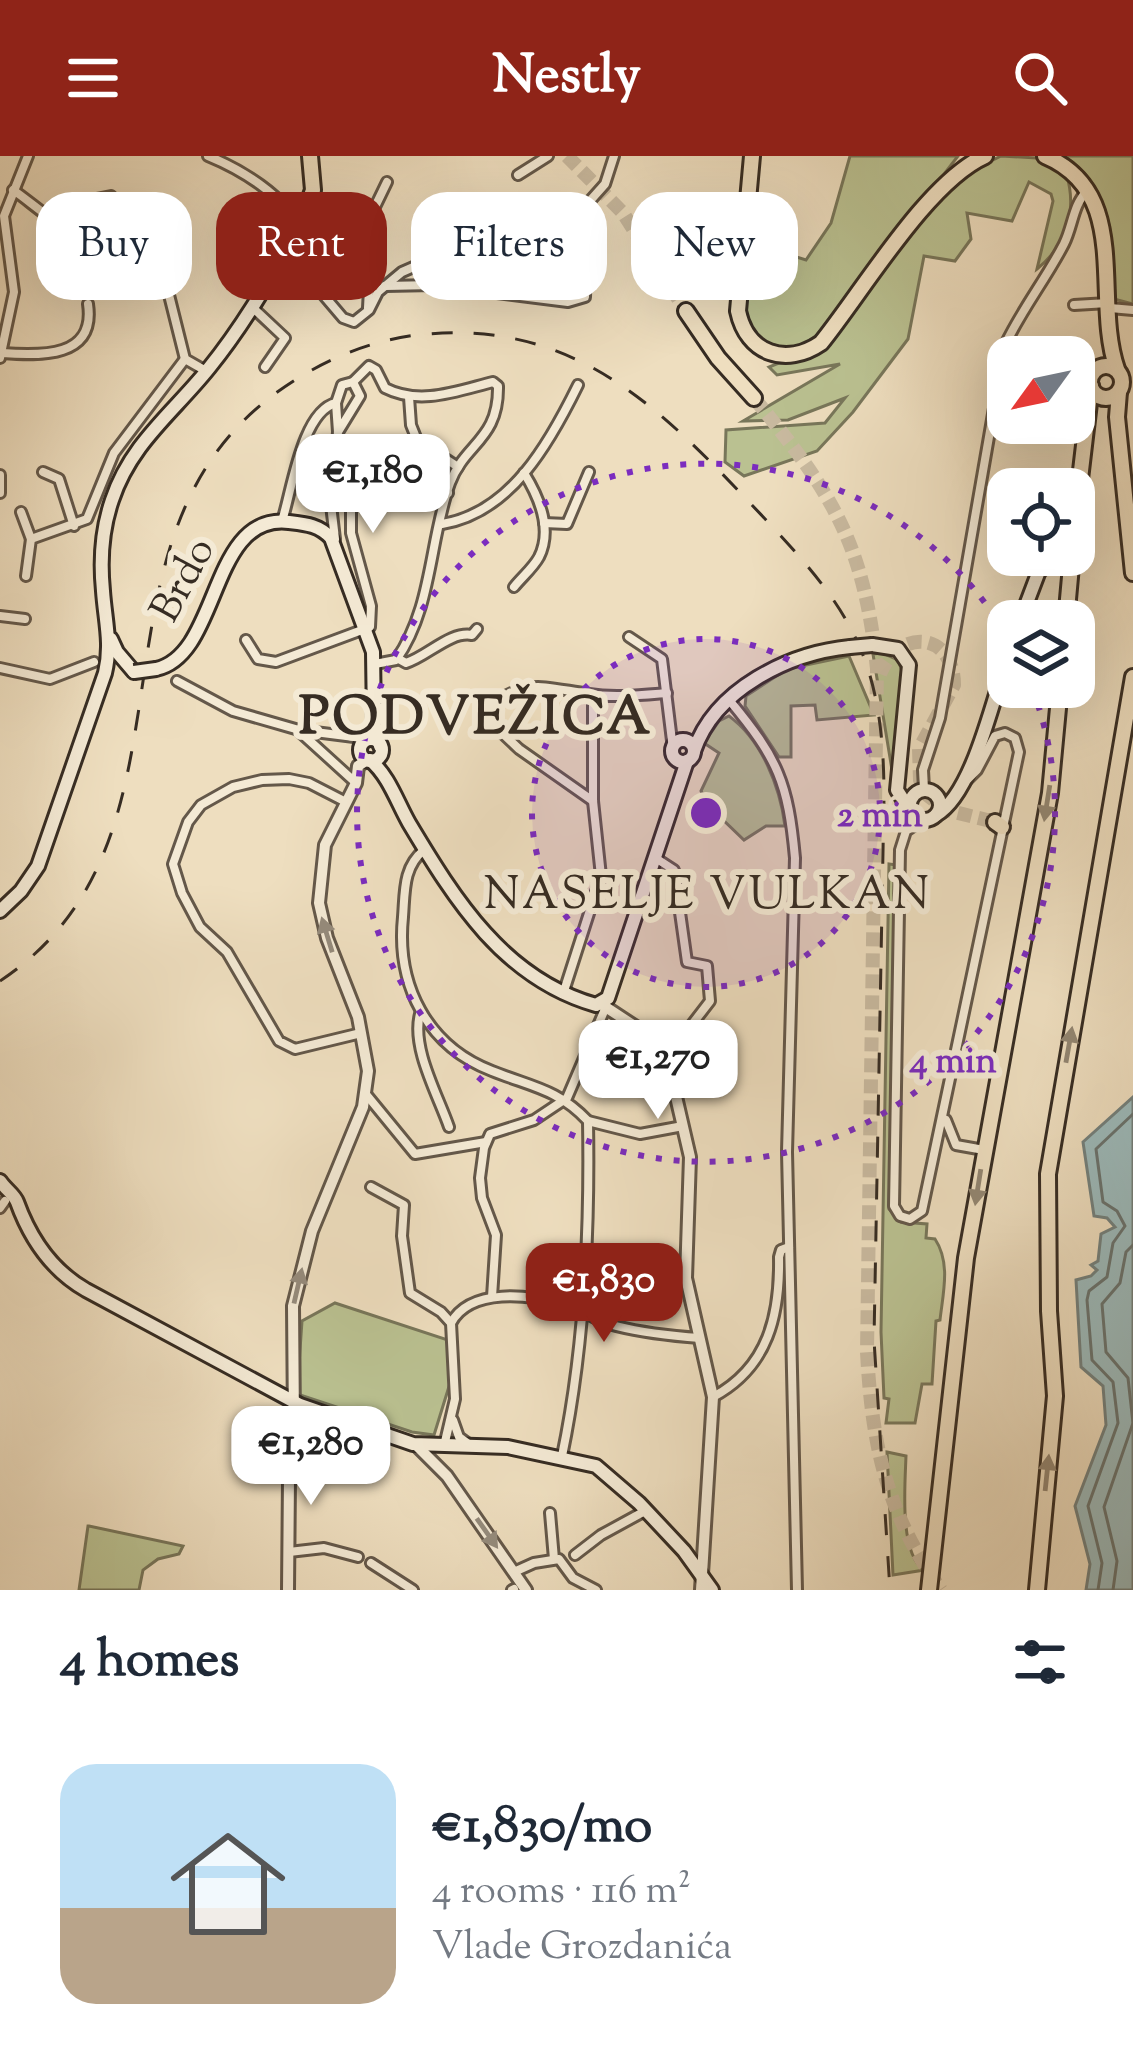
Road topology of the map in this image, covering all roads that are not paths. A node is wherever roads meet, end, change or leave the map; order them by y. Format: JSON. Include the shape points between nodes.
{"nodes":[{"id":1,"x":28,"y":156,"type":"edge"},
{"id":2,"x":208,"y":156,"type":"edge"},
{"id":3,"x":310,"y":156,"type":"edge"},
{"id":4,"x":548,"y":156,"type":"edge"},
{"id":5,"x":614,"y":156,"type":"edge"},
{"id":6,"x":752,"y":156,"type":"edge"},
{"id":7,"x":985,"y":156,"type":"edge"},
{"id":8,"x":1045,"y":156,"type":"edge"},
{"id":9,"x":518,"y":175,"type":"dead end"},
{"id":10,"x":387,"y":182,"type":"dead end"},
{"id":11,"x":13,"y":190,"type":"junction"},
{"id":12,"x":1089,"y":190,"type":"junction"},
{"id":13,"x":263,"y":192,"type":"edge"},
{"id":14,"x":311,"y":192,"type":"edge"},
{"id":15,"x":599,"y":192,"type":"edge"},
{"id":16,"x":256,"y":300,"type":"edge"},
{"id":17,"x":328,"y":300,"type":"edge"},
{"id":18,"x":375,"y":300,"type":"edge"},
{"id":19,"x":88,"y":304,"type":"dead end"},
{"id":20,"x":1074,"y":304,"type":"dead end"},
{"id":21,"x":1110,"y":305,"type":"junction"},
{"id":22,"x":252,"y":307,"type":"junction"},
{"id":23,"x":368,"y":310,"type":"junction"},
{"id":24,"x":1133,"y":310,"type":"edge"},
{"id":25,"x":686,"y":311,"type":"tunnel mouth"},
{"id":26,"x":1112,"y":332,"type":"junction"},
{"id":27,"x":2,"y":348,"type":"edge"},
{"id":28,"x":185,"y":359,"type":"junction"},
{"id":29,"x":265,"y":367,"type":"dead end"},
{"id":30,"x":1099,"y":367,"type":"junction"},
{"id":31,"x":1117,"y":369,"type":"junction"},
{"id":32,"x":1095,"y":370,"type":"edge"},
{"id":33,"x":206,"y":371,"type":"junction"},
{"id":34,"x":353,"y":382,"type":"junction"},
{"id":35,"x":578,"y":385,"type":"dead end"},
{"id":36,"x":1095,"y":394,"type":"edge"},
{"id":37,"x":1113,"y":395,"type":"junction"},
{"id":38,"x":409,"y":396,"type":"junction"},
{"id":39,"x":754,"y":398,"type":"tunnel mouth"},
{"id":40,"x":336,"y":403,"type":"junction"},
{"id":41,"x":1095,"y":409,"type":"edge"},
{"id":42,"x":338,"y":433,"type":"junction"},
{"id":43,"x":458,"y":467,"type":"junction"},
{"id":44,"x":43,"y":472,"type":"dead end"},
{"id":45,"x":590,"y":472,"type":"dead end"},
{"id":46,"x":524,"y":473,"type":"junction"},
{"id":47,"x":0,"y":475,"type":"edge"},
{"id":48,"x":0,"y":493,"type":"edge"},
{"id":49,"x":448,"y":493,"type":"junction"},
{"id":50,"x":332,"y":505,"type":"junction"},
{"id":51,"x":21,"y":512,"type":"dead end"},
{"id":52,"x":282,"y":521,"type":"junction"},
{"id":53,"x":544,"y":523,"type":"junction"},
{"id":54,"x":442,"y":524,"type":"junction"},
{"id":55,"x":74,"y":526,"type":"junction"},
{"id":56,"x":322,"y":530,"type":"junction"},
{"id":57,"x":31,"y":539,"type":"junction"},
{"id":58,"x":335,"y":548,"type":"junction"},
{"id":59,"x":1133,"y":573,"type":"edge"},
{"id":60,"x":26,"y":576,"type":"dead end"},
{"id":61,"x":514,"y":587,"type":"dead end"},
{"id":62,"x":0,"y":616,"type":"edge"},
{"id":63,"x":25,"y":619,"type":"dead end"},
{"id":64,"x":365,"y":629,"type":"junction"},
{"id":65,"x":477,"y":629,"type":"dead end"},
{"id":66,"x":109,"y":632,"type":"junction"},
{"id":67,"x":629,"y":637,"type":"dead end"},
{"id":68,"x":246,"y":640,"type":"dead end"},
{"id":69,"x":397,"y":658,"type":"junction"},
{"id":70,"x":94,"y":662,"type":"dead end"},
{"id":71,"x":375,"y":664,"type":"junction"},
{"id":72,"x":0,"y":668,"type":"edge"},
{"id":73,"x":134,"y":672,"type":"junction"},
{"id":74,"x":105,"y":673,"type":"junction"},
{"id":75,"x":1133,"y":677,"type":"edge"},
{"id":76,"x":177,"y":682,"type":"dead end"},
{"id":77,"x":667,"y":693,"type":"junction"},
{"id":78,"x":593,"y":695,"type":"junction"},
{"id":79,"x":730,"y":701,"type":"junction"},
{"id":80,"x":990,"y":708,"type":"edge"},
{"id":81,"x":1058,"y":708,"type":"edge"},
{"id":82,"x":299,"y":730,"type":"junction"},
{"id":83,"x":684,"y":747,"type":"junction"},
{"id":84,"x":371,"y":749,"type":"junction"},
{"id":85,"x":385,"y":777,"type":"junction"},
{"id":86,"x":966,"y":777,"type":"junction"},
{"id":87,"x":356,"y":783,"type":"junction"},
{"id":88,"x":897,"y":784,"type":"junction"},
{"id":89,"x":924,"y":790,"type":"junction"},
{"id":90,"x":593,"y":801,"type":"junction"},
{"id":91,"x":346,"y":802,"type":"junction"},
{"id":92,"x":923,"y":816,"type":"junction"},
{"id":93,"x":425,"y":849,"type":"junction"},
{"id":94,"x":654,"y":857,"type":"junction"},
{"id":95,"x":0,"y":910,"type":"edge"},
{"id":96,"x":564,"y":991,"type":"junction"},
{"id":97,"x":603,"y":1007,"type":"junction"},
{"id":98,"x":421,"y":1013,"type":"junction"},
{"id":99,"x":636,"y":1027,"type":"junction"},
{"id":100,"x":665,"y":1028,"type":"junction"},
{"id":101,"x":363,"y":1033,"type":"junction"},
{"id":102,"x":657,"y":1048,"type":"junction"},
{"id":103,"x":365,"y":1093,"type":"junction"},
{"id":104,"x":567,"y":1098,"type":"junction"},
{"id":105,"x":945,"y":1112,"type":"junction"},
{"id":106,"x":588,"y":1121,"type":"junction"},
{"id":107,"x":683,"y":1126,"type":"junction"},
{"id":108,"x":449,"y":1127,"type":"dead end"},
{"id":109,"x":486,"y":1142,"type":"junction"},
{"id":110,"x":984,"y":1150,"type":"junction"},
{"id":111,"x":371,"y":1186,"type":"dead end"},
{"id":112,"x":7,"y":1201,"type":"edge"},
{"id":113,"x":789,"y":1247,"type":"junction"},
{"id":114,"x":491,"y":1297,"type":"junction"},
{"id":115,"x":582,"y":1314,"type":"junction"},
{"id":116,"x":451,"y":1323,"type":"junction"},
{"id":117,"x":700,"y":1338,"type":"junction"},
{"id":118,"x":713,"y":1397,"type":"junction"},
{"id":119,"x":291,"y":1402,"type":"junction"},
{"id":120,"x":316,"y":1411,"type":"junction"},
{"id":121,"x":452,"y":1415,"type":"junction"},
{"id":122,"x":294,"y":1424,"type":"junction"},
{"id":123,"x":413,"y":1444,"type":"junction"},
{"id":124,"x":472,"y":1446,"type":"junction"},
{"id":125,"x":444,"y":1447,"type":"junction"},
{"id":126,"x":562,"y":1456,"type":"junction"},
{"id":127,"x":447,"y":1476,"type":"junction"},
{"id":128,"x":646,"y":1510,"type":"junction"},
{"id":129,"x":550,"y":1513,"type":"dead end"},
{"id":130,"x":289,"y":1552,"type":"junction"},
{"id":131,"x":575,"y":1555,"type":"dead end"},
{"id":132,"x":358,"y":1557,"type":"dead end"},
{"id":133,"x":554,"y":1559,"type":"junction"},
{"id":134,"x":371,"y":1563,"type":"dead end"},
{"id":135,"x":514,"y":1572,"type":"junction"},
{"id":136,"x":701,"y":1573,"type":"junction"},
{"id":137,"x":288,"y":1590,"type":"edge"},
{"id":138,"x":413,"y":1590,"type":"edge"},
{"id":139,"x":526,"y":1590,"type":"edge"},
{"id":140,"x":596,"y":1590,"type":"edge"},
{"id":141,"x":701,"y":1590,"type":"edge"},
{"id":142,"x":712,"y":1590,"type":"edge"},
{"id":143,"x":797,"y":1590,"type":"edge"},
{"id":144,"x":928,"y":1590,"type":"edge"},
{"id":145,"x":1036,"y":1590,"type":"edge"}],
"edges":[{"from":1,"to":11,"type":"street"},
{"from":2,"to":13,"type":"street"},
{"from":3,"to":14,"type":"main road"},
{"from":4,"to":9,"type":"street"},
{"from":5,"to":15,"type":"street"},
{"from":6,"to":7,"type":"main road","via":[[738,311],[758,347],[794,356],[821,343],[934,198]]},
{"from":8,"to":12,"type":"main road"},
{"from":10,"to":23,"type":"street","via":[[373,211]]},
{"from":11,"to":27,"type":"street","via":[[3,225],[14,292]]},
{"from":11,"to":28,"type":"street","via":[[62,226],[93,229],[96,199],[111,196],[130,256],[164,275]]},
{"from":12,"to":21,"type":"main road","via":[[1102,227]]},
{"from":12,"to":89,"type":"street","via":[[1005,345]]},
{"from":16,"to":22,"type":"main road"},
{"from":17,"to":23,"type":"street","via":[[354,322]]},
{"from":18,"to":23,"type":"street"},
{"from":19,"to":27,"type":"street","via":[[87,333],[76,346],[30,355]]},
{"from":20,"to":21,"type":"street"},
{"from":21,"to":24,"type":"street"},
{"from":21,"to":26,"type":"main road"},
{"from":22,"to":29,"type":"street","via":[[285,338]]},
{"from":22,"to":33,"type":"main road"},
{"from":25,"to":39,"type":"main road"},
{"from":26,"to":30,"type":"main road"},
{"from":26,"to":31,"type":"main road"},
{"from":28,"to":33,"type":"street"},
{"from":28,"to":55,"type":"street","via":[[114,453],[87,519]]},
{"from":30,"to":31,"type":"main road"},
{"from":30,"to":32,"type":"main road"},
{"from":31,"to":37,"type":"main road","via":[[1122,378]]},
{"from":33,"to":66,"type":"main road","via":[[149,430],[118,482],[102,547]]},
{"from":34,"to":38,"type":"street","via":[[373,367],[385,388]]},
{"from":34,"to":40,"type":"street","via":[[342,385]]},
{"from":34,"to":42,"type":"street","via":[[360,396]]},
{"from":35,"to":46,"type":"street"},
{"from":36,"to":37,"type":"main road"},
{"from":37,"to":41,"type":"main road"},
{"from":37,"to":59,"type":"main road"},
{"from":38,"to":43,"type":"street","via":[[417,440]]},
{"from":38,"to":43,"type":"street","via":[[496,382],[490,428]]},
{"from":40,"to":42,"type":"street"},
{"from":40,"to":52,"type":"street","via":[[316,415]]},
{"from":42,"to":50,"type":"street"},
{"from":43,"to":49,"type":"street"},
{"from":44,"to":55,"type":"street","via":[[59,479]]},
{"from":45,"to":53,"type":"street","via":[[567,524]]},
{"from":46,"to":53,"type":"street"},
{"from":46,"to":54,"type":"street","via":[[488,504]]},
{"from":47,"to":48,"type":"street"},
{"from":49,"to":54,"type":"street"},
{"from":49,"to":64,"type":"street","via":[[351,462],[352,540],[372,610]]},
{"from":50,"to":56,"type":"street"},
{"from":50,"to":58,"type":"street"},
{"from":51,"to":57,"type":"street"},
{"from":52,"to":56,"type":"main road"},
{"from":52,"to":73,"type":"main road","name":"Brdo","bridge":true,"via":[[265,522],[244,538],[187,651],[172,664]]},
{"from":53,"to":61,"type":"street","via":[[538,558]]},
{"from":54,"to":69,"type":"street"},
{"from":55,"to":57,"type":"street"},
{"from":56,"to":58,"type":"main road"},
{"from":57,"to":60,"type":"street"},
{"from":58,"to":64,"type":"main road"},
{"from":62,"to":63,"type":"street"},
{"from":64,"to":68,"type":"street","via":[[276,662],[258,659]]},
{"from":64,"to":71,"type":"main road"},
{"from":65,"to":69,"type":"street","via":[[415,661]]},
{"from":66,"to":73,"type":"main road"},
{"from":66,"to":74,"type":"main road"},
{"from":67,"to":77,"type":"street","via":[[662,659]]},
{"from":69,"to":71,"type":"street"},
{"from":70,"to":72,"type":"street","via":[[50,679]]},
{"from":71,"to":84,"type":"main road"},
{"from":73,"to":74,"type":"main road","name":"Brdo"},
{"from":74,"to":95,"type":"main road","via":[[38,866]]},
{"from":145,"to":75,"type":"main road","one_way":true,"via":[[1054,1396],[1048,1174]]},
{"from":76,"to":82,"type":"street","via":[[233,711]]},
{"from":77,"to":78,"type":"street"},
{"from":77,"to":83,"type":"street"},
{"from":78,"to":90,"type":"street"},
{"from":78,"to":90,"type":"street","via":[[535,685],[480,712]]},
{"from":79,"to":83,"type":"main road"},
{"from":79,"to":88,"type":"main road","bridge":true,"via":[[781,664],[818,651],[898,649],[909,664]]},
{"from":79,"to":113,"type":"street","via":[[770,753],[791,813]]},
{"from":80,"to":86,"type":"main road"},
{"from":81,"to":110,"type":"main road","one_way":true,"via":[[1050,793]]},
{"from":82,"to":84,"type":"street"},
{"from":82,"to":87,"type":"street"},
{"from":83,"to":94,"type":"main road"},
{"from":84,"to":85,"type":"main road"},
{"from":84,"to":87,"type":"street"},
{"from":85,"to":87,"type":"street","via":[[366,771]]},
{"from":85,"to":93,"type":"main road"},
{"from":86,"to":89,"type":"main road"},
{"from":86,"to":92,"type":"main road","via":[[950,806]]},
{"from":86,"to":105,"type":"street","via":[[991,740],[1015,738]]},
{"from":87,"to":91,"type":"street"},
{"from":88,"to":89,"type":"main road"},
{"from":88,"to":92,"type":"main road"},
{"from":89,"to":92,"type":"main road","via":[[911,798]]},
{"from":89,"to":92,"type":"main road","via":[[940,801]]},
{"from":90,"to":96,"type":"street","via":[[601,876]]},
{"from":101,"to":91,"type":"street","one_way":true,"via":[[319,904],[325,845]]},
{"from":91,"to":101,"type":"street","via":[[299,781],[242,783],[202,805],[173,864],[200,926],[227,952],[279,1042],[295,1049]]},
{"from":92,"to":105,"type":"street","via":[[906,830],[900,850],[893,1179],[894,1206],[905,1219],[922,1211]]},
{"from":93,"to":96,"type":"main road","via":[[488,939]]},
{"from":93,"to":98,"type":"street","via":[[408,869],[401,934]]},
{"from":94,"to":97,"type":"main road"},
{"from":94,"to":100,"type":"street","via":[[679,883],[687,962],[707,966],[707,1009],[690,1028]]},
{"from":96,"to":97,"type":"main road"},
{"from":97,"to":99,"type":"street"},
{"from":97,"to":104,"type":"street"},
{"from":98,"to":104,"type":"street","via":[[462,1058]]},
{"from":98,"to":108,"type":"street","via":[[425,1060]]},
{"from":99,"to":100,"type":"street"},
{"from":99,"to":102,"type":"street"},
{"from":100,"to":102,"type":"street","via":[[656,1034]]},
{"from":101,"to":103,"type":"street"},
{"from":102,"to":107,"type":"street"},
{"from":103,"to":109,"type":"street","via":[[415,1154]]},
{"from":119,"to":103,"type":"street","one_way":true,"via":[[296,1287]]},
{"from":104,"to":106,"type":"street"},
{"from":104,"to":109,"type":"street"},
{"from":105,"to":110,"type":"street","via":[[956,1145]]},
{"from":106,"to":107,"type":"street","via":[[640,1134]]},
{"from":106,"to":115,"type":"street"},
{"from":107,"to":117,"type":"street","via":[[691,1169],[686,1277]]},
{"from":109,"to":114,"type":"street","via":[[481,1190],[496,1235]]},
{"from":110,"to":144,"type":"main road","one_way":true},
{"from":111,"to":116,"type":"street","via":[[404,1204],[410,1293]]},
{"from":112,"to":119,"type":"main road","via":[[65,1278]]},
{"from":113,"to":118,"type":"street","via":[[779,1257],[770,1333],[734,1383]]},
{"from":113,"to":143,"type":"street"},
{"from":114,"to":115,"type":"street","via":[[567,1305]]},
{"from":114,"to":116,"type":"street","via":[[461,1308]]},
{"from":115,"to":117,"type":"street"},
{"from":115,"to":126,"type":"street"},
{"from":116,"to":121,"type":"street"},
{"from":117,"to":118,"type":"street"},
{"from":118,"to":136,"type":"street"},
{"from":119,"to":120,"type":"main road"},
{"from":119,"to":122,"type":"street"},
{"from":120,"to":122,"type":"street"},
{"from":120,"to":123,"type":"main road"},
{"from":121,"to":124,"type":"street"},
{"from":121,"to":125,"type":"street"},
{"from":122,"to":130,"type":"street"},
{"from":123,"to":125,"type":"main road"},
{"from":123,"to":127,"type":"street"},
{"from":124,"to":125,"type":"main road"},
{"from":124,"to":126,"type":"main road"},
{"from":125,"to":127,"type":"street"},
{"from":126,"to":128,"type":"main road","via":[[605,1471]]},
{"from":127,"to":135,"type":"street","one_way":true},
{"from":128,"to":131,"type":"street"},
{"from":128,"to":136,"type":"main road"},
{"from":129,"to":133,"type":"street"},
{"from":130,"to":132,"type":"street","via":[[324,1548]]},
{"from":130,"to":137,"type":"street"},
{"from":133,"to":135,"type":"street"},
{"from":133,"to":140,"type":"street"},
{"from":134,"to":138,"type":"street"},
{"from":135,"to":139,"type":"street"},
{"from":136,"to":141,"type":"street"},
{"from":136,"to":142,"type":"main road"}]}
